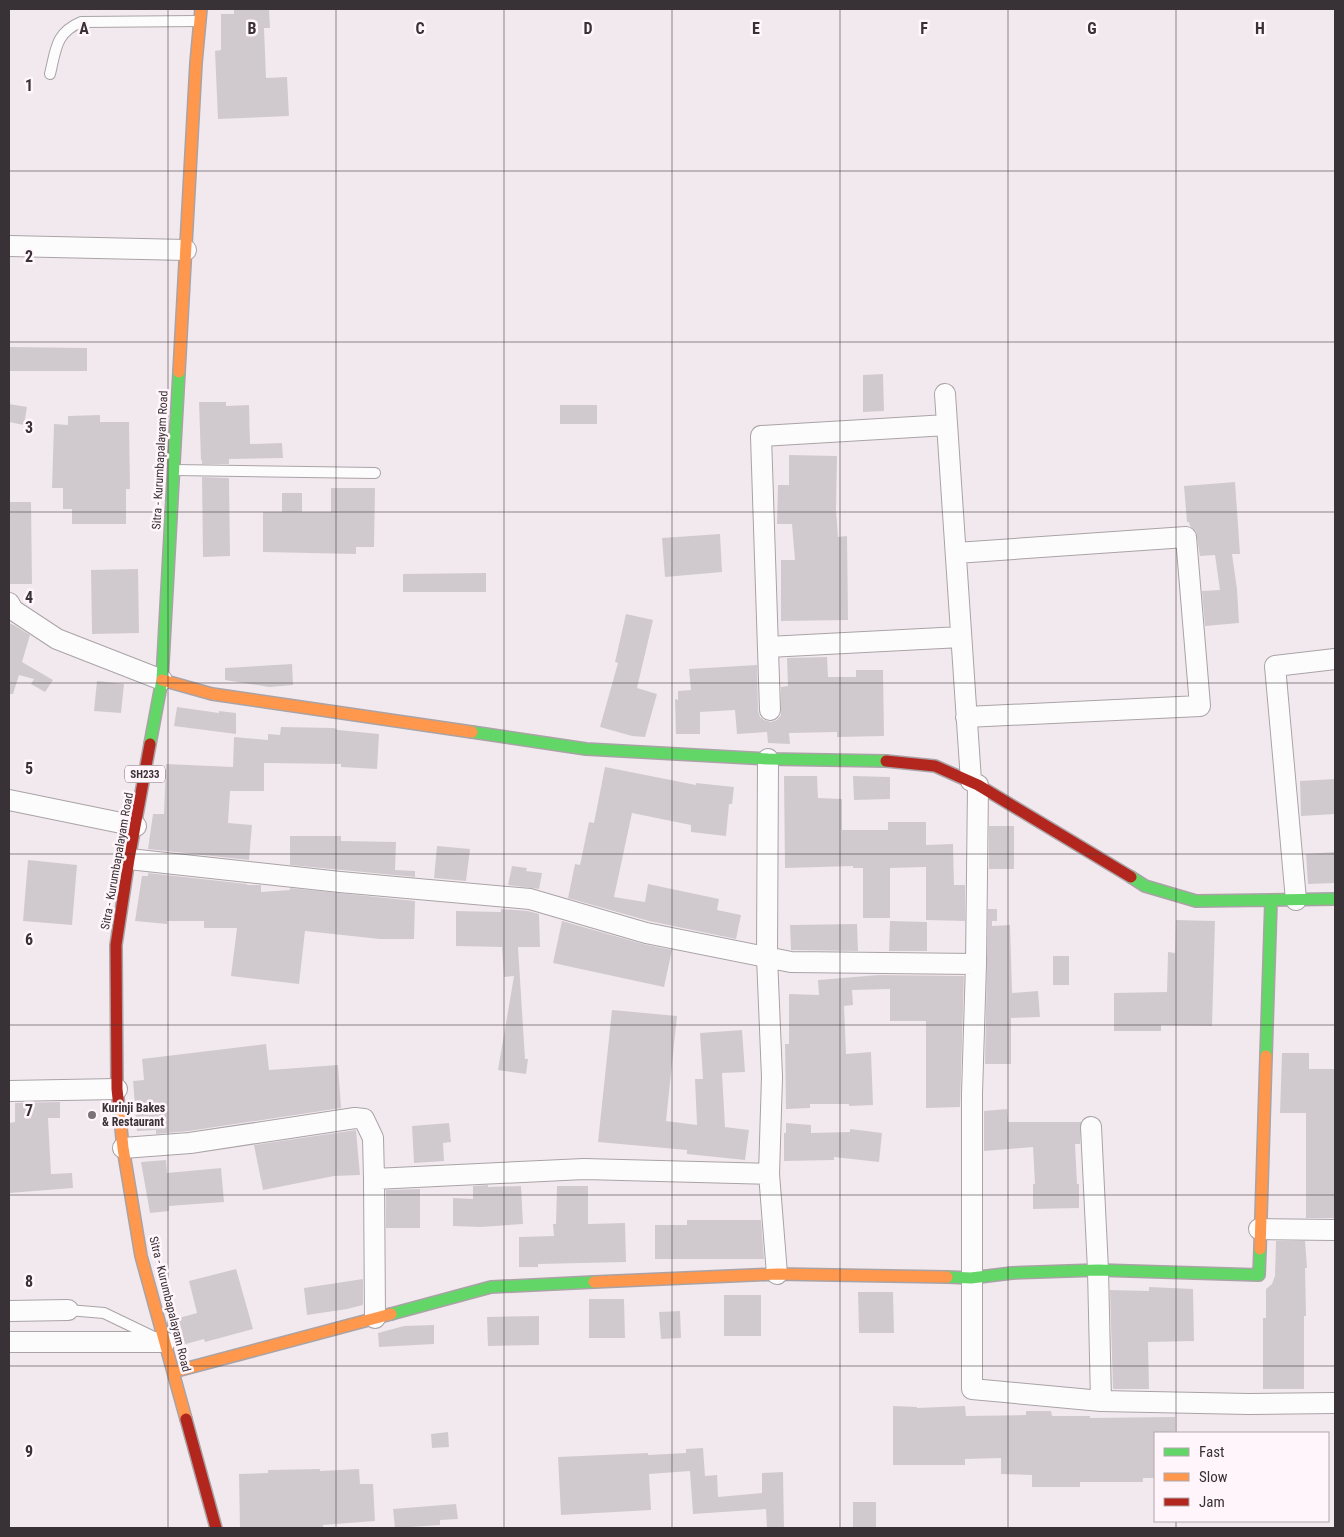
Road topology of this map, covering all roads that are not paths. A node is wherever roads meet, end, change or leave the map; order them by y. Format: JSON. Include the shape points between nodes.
{"nodes":[{"id":1,"x":201,"y":9,"type":"edge"},
{"id":2,"x":200,"y":21,"type":"junction"},
{"id":3,"x":50,"y":74,"type":"dead end"},
{"id":4,"x":9,"y":246,"type":"edge"},
{"id":5,"x":186,"y":250,"type":"junction"},
{"id":6,"x":945,"y":394,"type":"dead end"},
{"id":7,"x":947,"y":425,"type":"junction"},
{"id":8,"x":174,"y":470,"type":"junction"},
{"id":9,"x":375,"y":473,"type":"dead end"},
{"id":10,"x":956,"y":553,"type":"junction"},
{"id":11,"x":9,"y":604,"type":"edge"},
{"id":12,"x":961,"y":636,"type":"junction"},
{"id":13,"x":768,"y":647,"type":"junction"},
{"id":14,"x":1335,"y":659,"type":"edge"},
{"id":15,"x":162,"y":680,"type":"junction"},
{"id":16,"x":770,"y":710,"type":"dead end"},
{"id":17,"x":966,"y":717,"type":"junction"},
{"id":18,"x":768,"y":759,"type":"junction"},
{"id":19,"x":974,"y":783,"type":"junction"},
{"id":20,"x":9,"y":800,"type":"edge"},
{"id":21,"x":136,"y":826,"type":"junction"},
{"id":22,"x":129,"y":858,"type":"junction"},
{"id":23,"x":1335,"y":899,"type":"edge"},
{"id":24,"x":1296,"y":900,"type":"junction"},
{"id":25,"x":1271,"y":901,"type":"junction"},
{"id":26,"x":767,"y":957,"type":"junction"},
{"id":27,"x":976,"y":964,"type":"junction"},
{"id":28,"x":117,"y":1089,"type":"junction"},
{"id":29,"x":9,"y":1091,"type":"edge"},
{"id":30,"x":1091,"y":1127,"type":"dead end"},
{"id":31,"x":123,"y":1148,"type":"junction"},
{"id":32,"x":769,"y":1174,"type":"junction"},
{"id":33,"x":374,"y":1179,"type":"junction"},
{"id":34,"x":1260,"y":1229,"type":"junction"},
{"id":35,"x":1335,"y":1230,"type":"edge"},
{"id":36,"x":1098,"y":1270,"type":"junction"},
{"id":37,"x":778,"y":1274,"type":"junction"},
{"id":38,"x":971,"y":1278,"type":"junction"},
{"id":39,"x":68,"y":1310,"type":"joint"},
{"id":40,"x":9,"y":1311,"type":"edge"},
{"id":41,"x":375,"y":1318,"type":"junction"},
{"id":42,"x":9,"y":1342,"type":"edge"},
{"id":43,"x":165,"y":1342,"type":"junction"},
{"id":44,"x":173,"y":1372,"type":"junction"},
{"id":45,"x":1100,"y":1401,"type":"junction"},
{"id":46,"x":1335,"y":1403,"type":"edge"},
{"id":47,"x":216,"y":1528,"type":"edge"}],
"edges":[{"from":1,"to":2,"type":"street","name":"Sitra - Kurumbapalayam Road","number":"SH233"},
{"from":2,"to":3,"type":"lane","via":[[81,22],[68,28],[61,37]]},
{"from":2,"to":5,"type":"street","name":"Sitra - Kurumbapalayam Road","number":"SH233"},
{"from":4,"to":5,"type":"street"},
{"from":5,"to":8,"type":"street","name":"Sitra - Kurumbapalayam Road","number":"SH233"},
{"from":6,"to":7,"type":"street"},
{"from":7,"to":10,"type":"street"},
{"from":7,"to":13,"type":"street","via":[[761,436]]},
{"from":8,"to":9,"type":"lane"},
{"from":8,"to":15,"type":"street","name":"Sitra - Kurumbapalayam Road","number":"SH233"},
{"from":10,"to":12,"type":"street"},
{"from":10,"to":17,"type":"street","via":[[1186,537],[1200,706]]},
{"from":11,"to":15,"type":"street","via":[[57,639]]},
{"from":12,"to":13,"type":"street"},
{"from":12,"to":17,"type":"street"},
{"from":13,"to":16,"type":"street"},
{"from":14,"to":24,"type":"street","via":[[1274,666]]},
{"from":15,"to":18,"type":"street","via":[[212,694],[586,749]]},
{"from":15,"to":21,"type":"street","name":"Sitra - Kurumbapalayam Road","number":"SH233"},
{"from":17,"to":19,"type":"street"},
{"from":18,"to":19,"type":"street","via":[[902,762],[935,766]]},
{"from":18,"to":26,"type":"street"},
{"from":19,"to":25,"type":"street","via":[[1145,886],[1196,901]]},
{"from":19,"to":27,"type":"street"},
{"from":20,"to":21,"type":"street"},
{"from":21,"to":22,"type":"street","name":"Sitra - Kurumbapalayam Road","number":"SH233"},
{"from":22,"to":26,"type":"street","via":[[530,899],[646,933]]},
{"from":22,"to":28,"type":"street","name":"Sitra - Kurumbapalayam Road","number":"SH233","via":[[116,945]]},
{"from":23,"to":24,"type":"street"},
{"from":24,"to":25,"type":"street"},
{"from":25,"to":34,"type":"street"},
{"from":26,"to":27,"type":"street","via":[[791,962]]},
{"from":26,"to":32,"type":"street","via":[[772,1077]]},
{"from":27,"to":38,"type":"street"},
{"from":28,"to":29,"type":"street"},
{"from":28,"to":31,"type":"street","name":"Sitra - Kurumbapalayam Road","number":"SH233"},
{"from":30,"to":36,"type":"street"},
{"from":31,"to":33,"type":"street","via":[[190,1143],[364,1119],[373,1138]]},
{"from":31,"to":43,"type":"street","name":"Sitra - Kurumbapalayam Road","number":"SH233","via":[[141,1256]]},
{"from":32,"to":33,"type":"street","via":[[584,1169]]},
{"from":32,"to":37,"type":"street"},
{"from":33,"to":41,"type":"street"},
{"from":34,"to":35,"type":"street"},
{"from":34,"to":36,"type":"street","via":[[1259,1275]]},
{"from":36,"to":38,"type":"street"},
{"from":36,"to":45,"type":"street"},
{"from":37,"to":38,"type":"street"},
{"from":37,"to":41,"type":"street","via":[[491,1287]]},
{"from":38,"to":45,"type":"street","via":[[972,1389]]},
{"from":39,"to":40,"type":"street"},
{"from":39,"to":43,"type":"lane","via":[[104,1314]]},
{"from":41,"to":44,"type":"street"},
{"from":42,"to":43,"type":"street"},
{"from":43,"to":44,"type":"street","name":"Sitra - Kurumbapalayam Road","number":"SH233"},
{"from":44,"to":47,"type":"street","name":"Sitra - Kurumbapalayam Road","number":"SH233"},
{"from":45,"to":46,"type":"street"}]}
